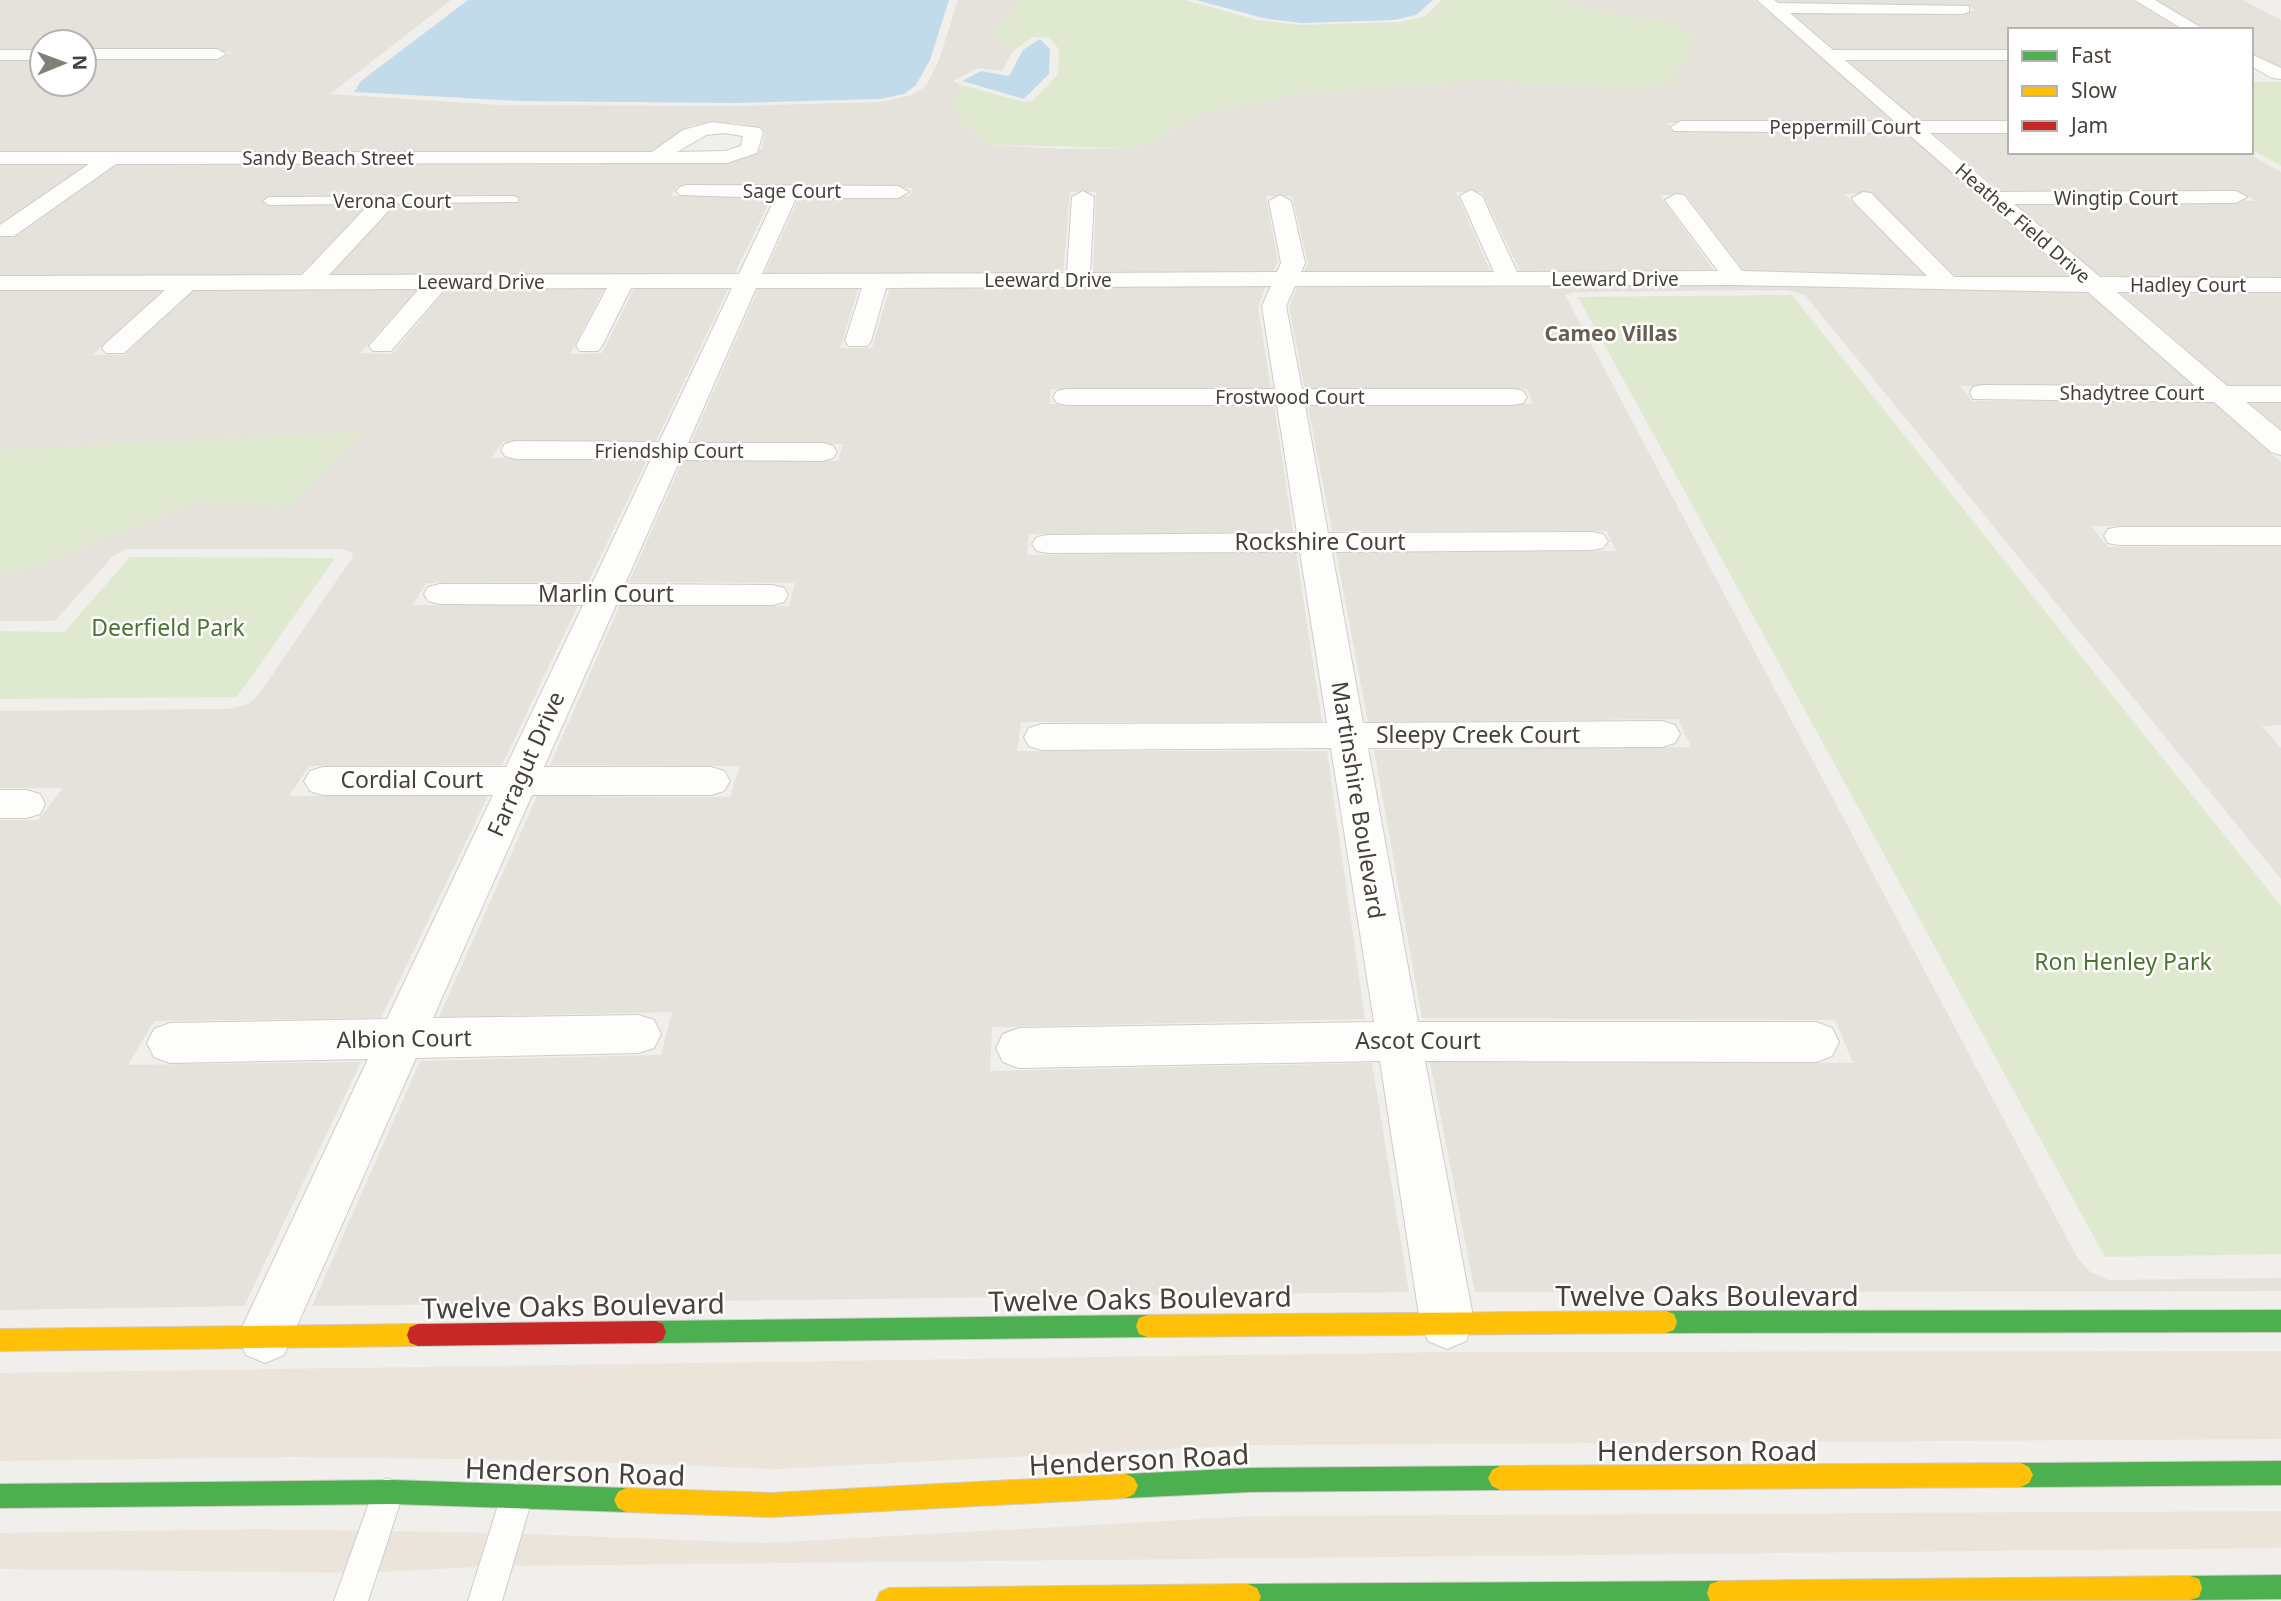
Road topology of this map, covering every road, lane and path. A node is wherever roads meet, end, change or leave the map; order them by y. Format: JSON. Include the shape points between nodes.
{"nodes":[{"id":1,"x":2143,"y":0,"type":"edge"},
{"id":2,"x":1770,"y":4,"type":"edge"},
{"id":3,"x":1963,"y":9,"type":"dead end"},
{"id":4,"x":2193,"y":28,"type":"edge"},
{"id":5,"x":98,"y":54,"type":"edge"},
{"id":6,"x":217,"y":54,"type":"dead end"},
{"id":7,"x":0,"y":55,"type":"edge"},
{"id":8,"x":28,"y":55,"type":"edge"},
{"id":9,"x":1829,"y":55,"type":"junction"},
{"id":10,"x":2008,"y":55,"type":"edge"},
{"id":11,"x":2253,"y":60,"type":"edge"},
{"id":12,"x":2278,"y":74,"type":"dead end"},
{"id":13,"x":1681,"y":127,"type":"dead end"},
{"id":14,"x":1913,"y":127,"type":"junction"},
{"id":15,"x":2008,"y":127,"type":"edge"},
{"id":16,"x":0,"y":158,"type":"edge"},
{"id":17,"x":111,"y":158,"type":"junction"},
{"id":18,"x":657,"y":158,"type":"dead end"},
{"id":19,"x":687,"y":191,"type":"dead end"},
{"id":20,"x":788,"y":192,"type":"junction"},
{"id":21,"x":898,"y":192,"type":"dead end"},
{"id":22,"x":1083,"y":197,"type":"dead end"},
{"id":23,"x":1471,"y":197,"type":"dead end"},
{"id":24,"x":2236,"y":197,"type":"dead end"},
{"id":25,"x":1863,"y":198,"type":"dead end"},
{"id":26,"x":1995,"y":198,"type":"junction"},
{"id":27,"x":514,"y":200,"type":"dead end"},
{"id":28,"x":1676,"y":200,"type":"dead end"},
{"id":29,"x":269,"y":201,"type":"dead end"},
{"id":30,"x":385,"y":201,"type":"junction"},
{"id":31,"x":1280,"y":201,"type":"dead end"},
{"id":32,"x":5,"y":231,"type":"dead end"},
{"id":33,"x":1735,"y":278,"type":"junction"},
{"id":34,"x":1284,"y":279,"type":"junction"},
{"id":35,"x":1509,"y":279,"type":"junction"},
{"id":36,"x":1078,"y":280,"type":"junction"},
{"id":37,"x":623,"y":281,"type":"junction"},
{"id":38,"x":747,"y":281,"type":"junction"},
{"id":39,"x":876,"y":281,"type":"junction"},
{"id":40,"x":187,"y":282,"type":"junction"},
{"id":41,"x":309,"y":282,"type":"junction"},
{"id":42,"x":438,"y":282,"type":"junction"},
{"id":43,"x":0,"y":283,"type":"edge"},
{"id":44,"x":1948,"y":284,"type":"junction"},
{"id":45,"x":2095,"y":285,"type":"junction"},
{"id":46,"x":2281,"y":285,"type":"edge"},
{"id":47,"x":858,"y":341,"type":"dead end"},
{"id":48,"x":382,"y":346,"type":"dead end"},
{"id":49,"x":589,"y":346,"type":"dead end"},
{"id":50,"x":115,"y":348,"type":"dead end"},
{"id":51,"x":1983,"y":393,"type":"dead end"},
{"id":52,"x":2220,"y":393,"type":"junction"},
{"id":53,"x":2281,"y":394,"type":"edge"},
{"id":54,"x":1067,"y":397,"type":"dead end"},
{"id":55,"x":1513,"y":397,"type":"dead end"},
{"id":56,"x":1290,"y":398,"type":"junction"},
{"id":57,"x":2281,"y":446,"type":"edge"},
{"id":58,"x":515,"y":450,"type":"dead end"},
{"id":59,"x":669,"y":451,"type":"junction"},
{"id":60,"x":822,"y":452,"type":"dead end"},
{"id":61,"x":2119,"y":536,"type":"dead end"},
{"id":62,"x":2281,"y":536,"type":"edge"},
{"id":63,"x":1592,"y":541,"type":"dead end"},
{"id":64,"x":1314,"y":542,"type":"junction"},
{"id":65,"x":1048,"y":544,"type":"dead end"},
{"id":66,"x":604,"y":593,"type":"junction"},
{"id":67,"x":440,"y":594,"type":"dead end"},
{"id":68,"x":772,"y":594,"type":"dead end"},
{"id":69,"x":1662,"y":734,"type":"dead end"},
{"id":70,"x":1348,"y":736,"type":"junction"},
{"id":71,"x":1042,"y":737,"type":"dead end"},
{"id":72,"x":323,"y":780,"type":"dead end"},
{"id":73,"x":519,"y":780,"type":"junction"},
{"id":74,"x":711,"y":781,"type":"dead end"},
{"id":75,"x":638,"y":1034,"type":"dead end"},
{"id":76,"x":400,"y":1039,"type":"junction"},
{"id":77,"x":1397,"y":1041,"type":"junction"},
{"id":78,"x":1816,"y":1042,"type":"dead end"},
{"id":79,"x":170,"y":1043,"type":"dead end"},
{"id":80,"x":1019,"y":1048,"type":"dead end"},
{"id":81,"x":2281,"y":1321,"type":"edge"},
{"id":82,"x":1447,"y":1322,"type":"junction"},
{"id":83,"x":265,"y":1336,"type":"junction"},
{"id":84,"x":0,"y":1340,"type":"edge"},
{"id":85,"x":2281,"y":1473,"type":"edge"},
{"id":86,"x":388,"y":1492,"type":"junction"},
{"id":87,"x":0,"y":1496,"type":"edge"},
{"id":88,"x":517,"y":1496,"type":"junction"},
{"id":89,"x":2281,"y":1587,"type":"edge"},
{"id":90,"x":351,"y":1601,"type":"edge"},
{"id":91,"x":485,"y":1601,"type":"edge"},
{"id":92,"x":889,"y":1601,"type":"edge"}],
"edges":[{"from":1,"to":4,"type":"street"},
{"from":2,"to":3,"type":"street"},
{"from":2,"to":9,"type":"street","name":"Heather Field Drive"},
{"from":5,"to":6,"type":"street"},
{"from":7,"to":8,"type":"street"},
{"from":9,"to":10,"type":"street"},
{"from":9,"to":14,"type":"street","name":"Heather Field Drive"},
{"from":11,"to":12,"type":"street"},
{"from":13,"to":14,"type":"street","name":"Peppermill Court"},
{"from":14,"to":15,"type":"street","name":"Peppermill Court"},
{"from":14,"to":26,"type":"street","name":"Heather Field Drive"},
{"from":16,"to":17,"type":"street","name":"Sandy Beach Street"},
{"from":17,"to":18,"type":"street","name":"Sandy Beach Street"},
{"from":17,"to":32,"type":"street"},
{"from":19,"to":20,"type":"street","name":"Sage Court"},
{"from":20,"to":21,"type":"street","name":"Sage Court"},
{"from":20,"to":38,"type":"street","name":"Farragut Drive"},
{"from":22,"to":36,"type":"street"},
{"from":23,"to":35,"type":"street"},
{"from":24,"to":26,"type":"street","name":"Wingtip Court"},
{"from":25,"to":44,"type":"street"},
{"from":26,"to":45,"type":"street","name":"Heather Field Drive"},
{"from":27,"to":30,"type":"lane","name":"Verona Court"},
{"from":28,"to":33,"type":"street"},
{"from":29,"to":30,"type":"lane","name":"Verona Court"},
{"from":30,"to":41,"type":"street"},
{"from":31,"to":34,"type":"street","name":"Martinshire Boulevard","via":[[1293,263]]},
{"from":33,"to":35,"type":"street","name":"Leeward Drive"},
{"from":33,"to":44,"type":"street","name":"Leeward Drive"},
{"from":34,"to":35,"type":"street","name":"Leeward Drive"},
{"from":34,"to":36,"type":"street","name":"Leeward Drive"},
{"from":34,"to":56,"type":"street","name":"Martinshire Boulevard","via":[[1273,306]]},
{"from":36,"to":39,"type":"street","name":"Leeward Drive"},
{"from":37,"to":38,"type":"street","name":"Leeward Drive"},
{"from":37,"to":42,"type":"street","name":"Leeward Drive"},
{"from":37,"to":49,"type":"street"},
{"from":38,"to":39,"type":"street","name":"Leeward Drive"},
{"from":38,"to":59,"type":"street","name":"Farragut Drive"},
{"from":39,"to":47,"type":"street"},
{"from":40,"to":41,"type":"street","name":"Leeward Drive"},
{"from":40,"to":43,"type":"street","name":"Leeward Drive"},
{"from":40,"to":50,"type":"street"},
{"from":41,"to":42,"type":"street","name":"Leeward Drive"},
{"from":42,"to":48,"type":"street"},
{"from":44,"to":45,"type":"street","name":"Leeward Drive"},
{"from":45,"to":46,"type":"street","name":"Hadley Court"},
{"from":45,"to":52,"type":"street","name":"Heather Field Drive"},
{"from":51,"to":52,"type":"street","name":"Shadytree Court"},
{"from":52,"to":53,"type":"street","name":"Shadytree Court"},
{"from":52,"to":57,"type":"street","name":"Heather Field Drive"},
{"from":54,"to":56,"type":"street","name":"Frostwood Court"},
{"from":55,"to":56,"type":"street","name":"Frostwood Court"},
{"from":56,"to":64,"type":"street","name":"Martinshire Boulevard"},
{"from":58,"to":59,"type":"street","name":"Friendship Court"},
{"from":59,"to":60,"type":"street","name":"Friendship Court"},
{"from":59,"to":66,"type":"street","name":"Farragut Drive"},
{"from":61,"to":62,"type":"street"},
{"from":63,"to":64,"type":"street","name":"Rockshire Court"},
{"from":64,"to":65,"type":"street","name":"Rockshire Court"},
{"from":64,"to":70,"type":"street","name":"Martinshire Boulevard"},
{"from":66,"to":67,"type":"street","name":"Marlin Court"},
{"from":66,"to":68,"type":"street","name":"Marlin Court"},
{"from":66,"to":73,"type":"street","name":"Farragut Drive"},
{"from":69,"to":70,"type":"street","name":"Sleepy Creek Court"},
{"from":70,"to":71,"type":"street","name":"Sleepy Creek Court"},
{"from":70,"to":77,"type":"street","name":"Martinshire Boulevard"},
{"from":72,"to":73,"type":"street","name":"Cordial Court"},
{"from":73,"to":74,"type":"street","name":"Cordial Court"},
{"from":73,"to":76,"type":"street","name":"Farragut Drive"},
{"from":75,"to":76,"type":"street","name":"Albion Court"},
{"from":76,"to":79,"type":"street","name":"Albion Court"},
{"from":76,"to":83,"type":"street","name":"Farragut Drive"},
{"from":77,"to":78,"type":"street","name":"Ascot Court"},
{"from":77,"to":80,"type":"street","name":"Ascot Court"},
{"from":77,"to":82,"type":"street","name":"Martinshire Boulevard"},
{"from":81,"to":82,"type":"street","name":"Twelve Oaks Boulevard"},
{"from":82,"to":83,"type":"street","name":"Twelve Oaks Boulevard"},
{"from":83,"to":84,"type":"street","name":"Twelve Oaks Boulevard"},
{"from":85,"to":88,"type":"street","name":"Henderson Road","via":[[1250,1480],[771,1506]]},
{"from":86,"to":87,"type":"street","name":"Henderson Road"},
{"from":86,"to":88,"type":"street","name":"Henderson Road"},
{"from":86,"to":90,"type":"lane"},
{"from":88,"to":91,"type":"lane"},
{"from":89,"to":92,"type":"street"}]}
